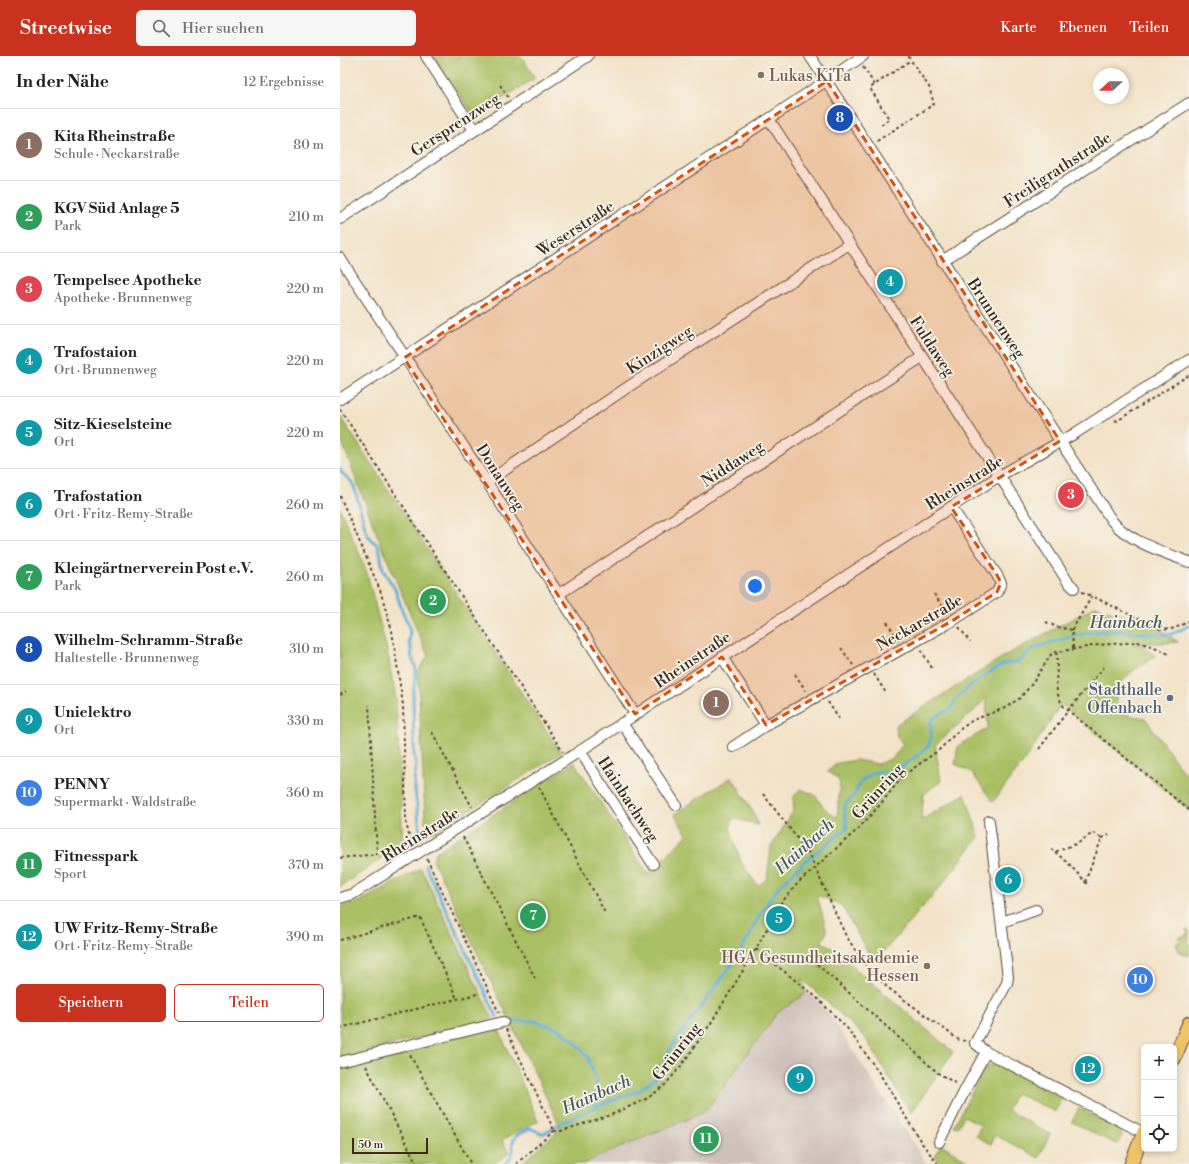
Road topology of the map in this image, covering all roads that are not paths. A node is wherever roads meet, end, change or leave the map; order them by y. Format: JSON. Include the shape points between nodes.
{"nodes":[{"id":1,"x":426,"y":56,"type":"edge"},
{"id":2,"x":588,"y":56,"type":"edge"},
{"id":3,"x":810,"y":56,"type":"edge"},
{"id":4,"x":861,"y":58,"type":"edge"},
{"id":5,"x":827,"y":81,"type":"junction"},
{"id":6,"x":1189,"y":102,"type":"edge"},
{"id":7,"x":769,"y":119,"type":"junction"},
{"id":8,"x":474,"y":130,"type":"junction"},
{"id":9,"x":340,"y":219,"type":"edge"},
{"id":10,"x":849,"y":244,"type":"junction"},
{"id":11,"x":340,"y":258,"type":"edge"},
{"id":12,"x":942,"y":261,"type":"junction"},
{"id":13,"x":922,"y":357,"type":"junction"},
{"id":14,"x":404,"y":358,"type":"junction"},
{"id":15,"x":1189,"y":360,"type":"edge"},
{"id":16,"x":340,"y":399,"type":"edge"},
{"id":17,"x":1060,"y":441,"type":"junction"},
{"id":18,"x":999,"y":476,"type":"junction"},
{"id":19,"x":487,"y":482,"type":"junction"},
{"id":20,"x":951,"y":507,"type":"junction"},
{"id":21,"x":1189,"y":562,"type":"edge"},
{"id":22,"x":1074,"y":588,"type":"dead end"},
{"id":23,"x":559,"y":594,"type":"junction"},
{"id":24,"x":722,"y":657,"type":"junction"},
{"id":25,"x":635,"y":714,"type":"junction"},
{"id":26,"x":622,"y":723,"type":"junction"},
{"id":27,"x":766,"y":725,"type":"junction"},
{"id":28,"x":733,"y":747,"type":"dead end"},
{"id":29,"x":580,"y":751,"type":"junction"},
{"id":30,"x":676,"y":805,"type":"dead end"},
{"id":31,"x":989,"y":821,"type":"dead end"},
{"id":32,"x":654,"y":864,"type":"dead end"},
{"id":33,"x":340,"y":898,"type":"edge"},
{"id":34,"x":1036,"y":910,"type":"dead end"},
{"id":35,"x":1002,"y":922,"type":"junction"},
{"id":36,"x":503,"y":1022,"type":"road end"},
{"id":37,"x":1189,"y":1023,"type":"edge"},
{"id":38,"x":986,"y":1052,"type":"junction"},
{"id":39,"x":1177,"y":1052,"type":"edge"},
{"id":40,"x":340,"y":1062,"type":"edge"},
{"id":41,"x":1141,"y":1131,"type":"edge"},
{"id":42,"x":1141,"y":1140,"type":"edge"},
{"id":43,"x":939,"y":1142,"type":"dead end"},
{"id":44,"x":1131,"y":1164,"type":"edge"}],
"edges":[{"from":1,"to":8,"type":"street"},
{"from":2,"to":8,"type":"street","name":"Gersprenzweg"},
{"from":3,"to":5,"type":"street","name":"Brunnenweg"},
{"from":4,"to":5,"type":"street","name":"Weserstraße"},
{"from":5,"to":7,"type":"street","name":"Weserstraße"},
{"from":5,"to":12,"type":"street","name":"Brunnenweg"},
{"from":6,"to":12,"type":"street","name":"Freiligrathstraße"},
{"from":7,"to":10,"type":"street","name":"Fuldaweg"},
{"from":7,"to":14,"type":"street","name":"Weserstraße"},
{"from":8,"to":9,"type":"street","name":"Gersprenzweg"},
{"from":10,"to":13,"type":"street","name":"Fuldaweg"},
{"from":10,"to":19,"type":"street","name":"Kinzigweg"},
{"from":11,"to":14,"type":"street","name":"Donauweg"},
{"from":12,"to":17,"type":"street","name":"Brunnenweg"},
{"from":13,"to":18,"type":"street","name":"Fuldaweg"},
{"from":13,"to":23,"type":"street","name":"Niddaweg"},
{"from":14,"to":16,"type":"street","name":"Weserstraße"},
{"from":14,"to":19,"type":"street","name":"Donauweg"},
{"from":15,"to":17,"type":"street","name":"Rheinstraße"},
{"from":17,"to":18,"type":"street","name":"Rheinstraße"},
{"from":17,"to":21,"type":"street","name":"Brunnenweg","via":[[1115,525],[1134,538]]},
{"from":18,"to":20,"type":"street","name":"Rheinstraße"},
{"from":18,"to":22,"type":"street","name":"Fuldaweg"},
{"from":19,"to":23,"type":"street","name":"Donauweg"},
{"from":20,"to":24,"type":"street","name":"Rheinstraße"},
{"from":20,"to":27,"type":"street","name":"Neckarstraße","via":[[997,575],[1001,583],[997,592],[916,642]]},
{"from":23,"to":25,"type":"street","name":"Donauweg"},
{"from":24,"to":25,"type":"street","name":"Rheinstraße"},
{"from":24,"to":27,"type":"street"},
{"from":25,"to":26,"type":"street","name":"Rheinstraße"},
{"from":26,"to":29,"type":"street","name":"Rheinstraße"},
{"from":26,"to":30,"type":"street"},
{"from":27,"to":28,"type":"street","name":"Neckarstraße"},
{"from":29,"to":32,"type":"street","name":"Hainbachweg"},
{"from":29,"to":33,"type":"street","name":"Rheinstraße","via":[[353,894]]},
{"from":31,"to":35,"type":"street"},
{"from":34,"to":35,"type":"street"},
{"from":35,"to":38,"type":"street","via":[[1008,977],[975,1043]]},
{"from":36,"to":40,"type":"street"},
{"from":37,"to":39,"type":"main road"},
{"from":38,"to":41,"type":"street"},
{"from":38,"to":43,"type":"street"},
{"from":42,"to":44,"type":"main road"}]}
